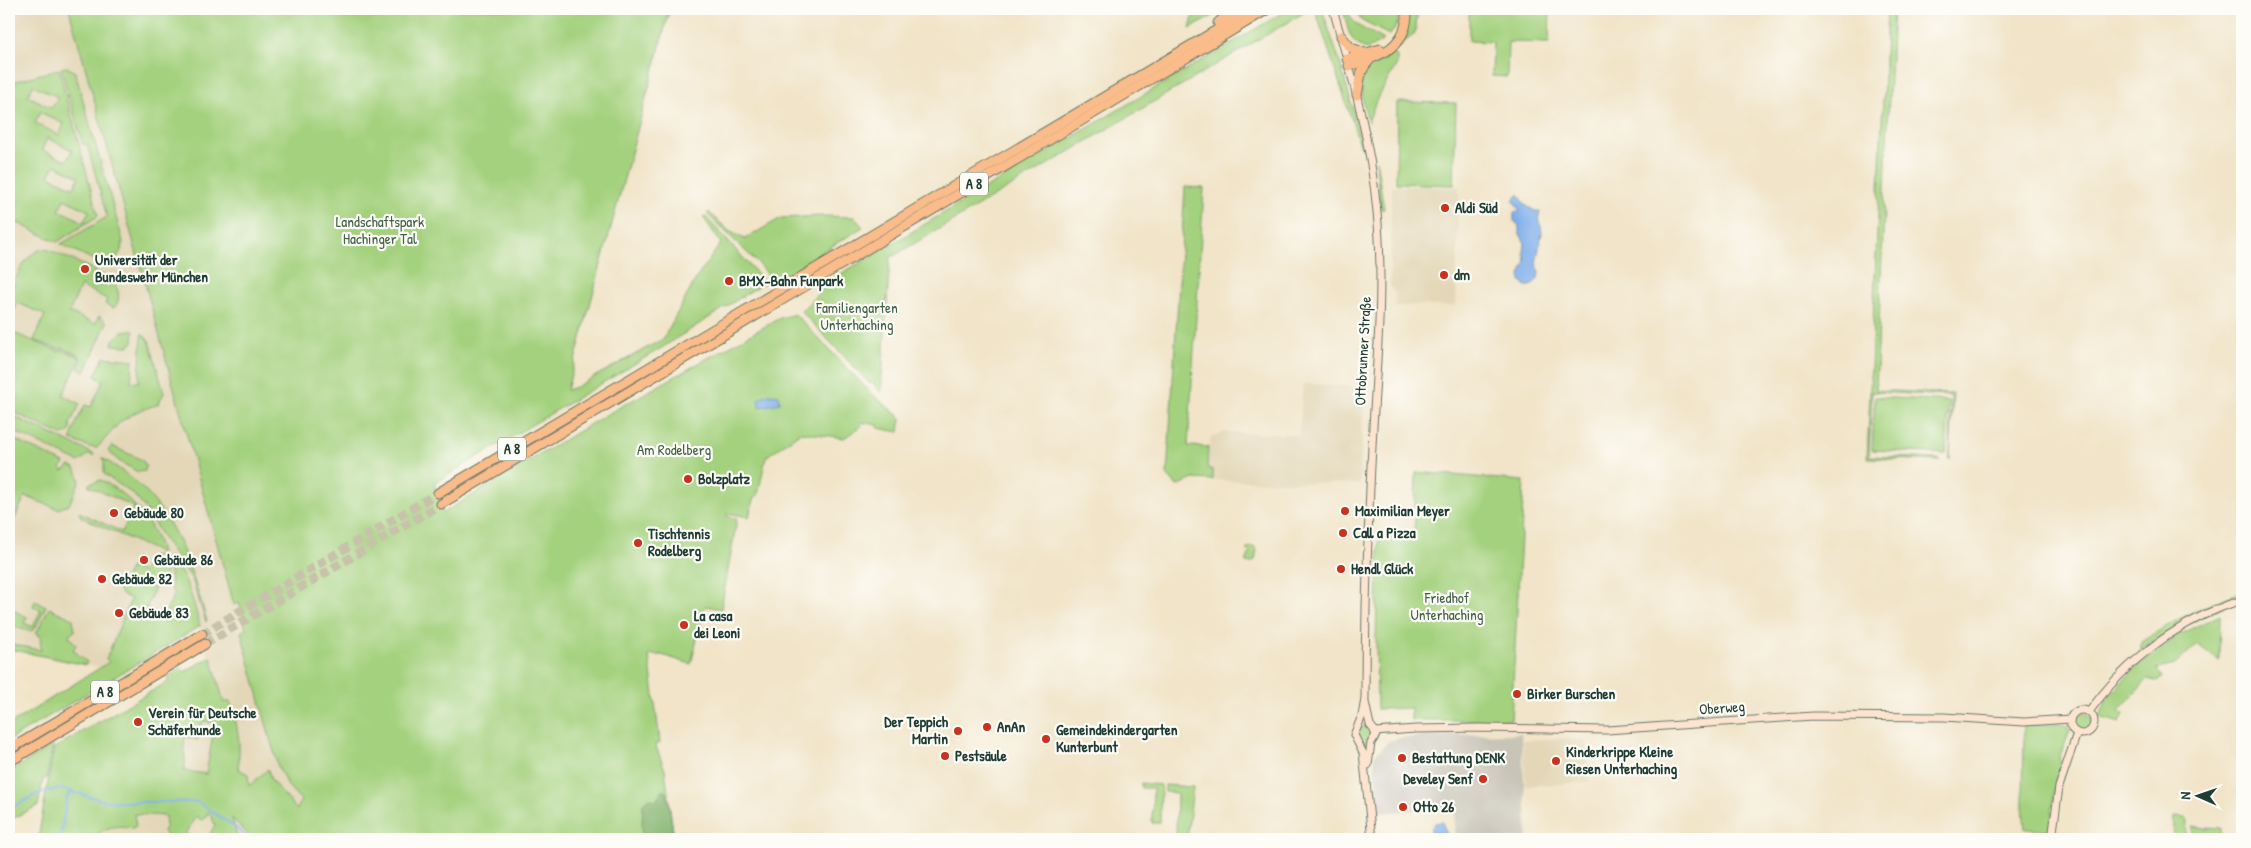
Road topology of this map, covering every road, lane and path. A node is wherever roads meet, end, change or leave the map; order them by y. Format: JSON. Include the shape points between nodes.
{"nodes":[{"id":1,"x":1234,"y":9,"type":"edge"},
{"id":2,"x":1252,"y":9,"type":"edge"},
{"id":3,"x":1268,"y":9,"type":"edge"},
{"id":4,"x":1333,"y":9,"type":"edge"},
{"id":5,"x":1403,"y":9,"type":"edge"},
{"id":6,"x":1407,"y":9,"type":"edge"},
{"id":7,"x":1341,"y":36,"type":"junction"},
{"id":8,"x":1172,"y":56,"type":"junction"},
{"id":9,"x":1371,"y":56,"type":"junction"},
{"id":10,"x":1348,"y":63,"type":"junction"},
{"id":11,"x":1357,"y":94,"type":"junction"},
{"id":12,"x":790,"y":289,"type":"junction"},
{"id":13,"x":772,"y":300,"type":"junction"},
{"id":14,"x":438,"y":493,"type":"tunnel mouth"},
{"id":15,"x":441,"y":504,"type":"tunnel mouth"},
{"id":16,"x":2242,"y":600,"type":"edge"},
{"id":17,"x":202,"y":634,"type":"tunnel mouth"},
{"id":18,"x":205,"y":644,"type":"tunnel mouth"},
{"id":19,"x":1365,"y":699,"type":"junction"},
{"id":20,"x":2089,"y":712,"type":"junction"},
{"id":21,"x":2070,"y":719,"type":"junction"},
{"id":22,"x":1370,"y":725,"type":"junction"},
{"id":23,"x":1357,"y":727,"type":"junction"},
{"id":24,"x":1375,"y":732,"type":"junction"},
{"id":25,"x":2077,"y":733,"type":"junction"},
{"id":26,"x":1359,"y":743,"type":"junction"},
{"id":27,"x":1371,"y":743,"type":"junction"},
{"id":28,"x":9,"y":750,"type":"edge"},
{"id":29,"x":9,"y":762,"type":"edge"},
{"id":30,"x":1367,"y":775,"type":"junction"},
{"id":31,"x":1372,"y":839,"type":"edge"},
{"id":32,"x":2052,"y":839,"type":"edge"}],
"edges":[{"from":1,"to":8,"type":"highway"},
{"from":2,"to":8,"type":"highway","number":"A 8"},
{"from":3,"to":12,"type":"highway","number":"A 8"},
{"from":4,"to":7,"type":"main road","name":"Ottobrunner Straße"},
{"from":5,"to":9,"type":"highway","via":[[1396,37]]},
{"from":6,"to":9,"type":"highway","via":[[1407,24],[1400,39],[1393,47]]},
{"from":7,"to":9,"type":"highway","via":[[1351,48]]},
{"from":7,"to":10,"type":"main road","name":"Ottobrunner Straße"},
{"from":8,"to":12,"type":"highway","number":"A 8"},
{"from":9,"to":10,"type":"highway"},
{"from":9,"to":11,"type":"highway","via":[[1360,74]]},
{"from":10,"to":11,"type":"main road","name":"Ottobrunner Straße"},
{"from":11,"to":19,"type":"main road","name":"Ottobrunner Straße","via":[[1377,212],[1381,287],[1366,559]]},
{"from":12,"to":13,"type":"highway","number":"A 8"},
{"from":13,"to":14,"type":"highway","number":"A 8","via":[[695,339]]},
{"from":13,"to":15,"type":"highway","number":"A 8"},
{"from":16,"to":20,"type":"main road","via":[[2199,618],[2150,649],[2116,679]]},
{"from":17,"to":28,"type":"highway","number":"A 8"},
{"from":18,"to":29,"type":"highway","number":"A 8"},
{"from":19,"to":22,"type":"main road","name":"Ottobrunner Straße"},
{"from":19,"to":23,"type":"main road","name":"Ottobrunner Straße"},
{"from":20,"to":21,"type":"main road","via":[[2078,711]]},
{"from":20,"to":25,"type":"main road","via":[[2094,718],[2092,729],[2084,734]]},
{"from":21,"to":24,"type":"main road","name":"Oberweg","via":[[2024,722],[1944,717],[1813,716],[1607,730],[1450,728]]},
{"from":21,"to":25,"type":"main road","via":[[2072,729]]},
{"from":22,"to":23,"type":"main road"},
{"from":22,"to":24,"type":"main road","name":"Ottobrunner Straße"},
{"from":23,"to":26,"type":"main road","name":"Ottobrunner Straße","via":[[1354,735]]},
{"from":24,"to":27,"type":"main road","name":"Ottobrunner Straße"},
{"from":25,"to":32,"type":"main road","via":[[2059,787]]},
{"from":26,"to":27,"type":"main road"},
{"from":26,"to":30,"type":"main road","name":"Ottobrunner Straße"},
{"from":27,"to":30,"type":"main road","name":"Ottobrunner Straße"},
{"from":30,"to":31,"type":"main road","name":"Ottobrunner Straße"}]}
